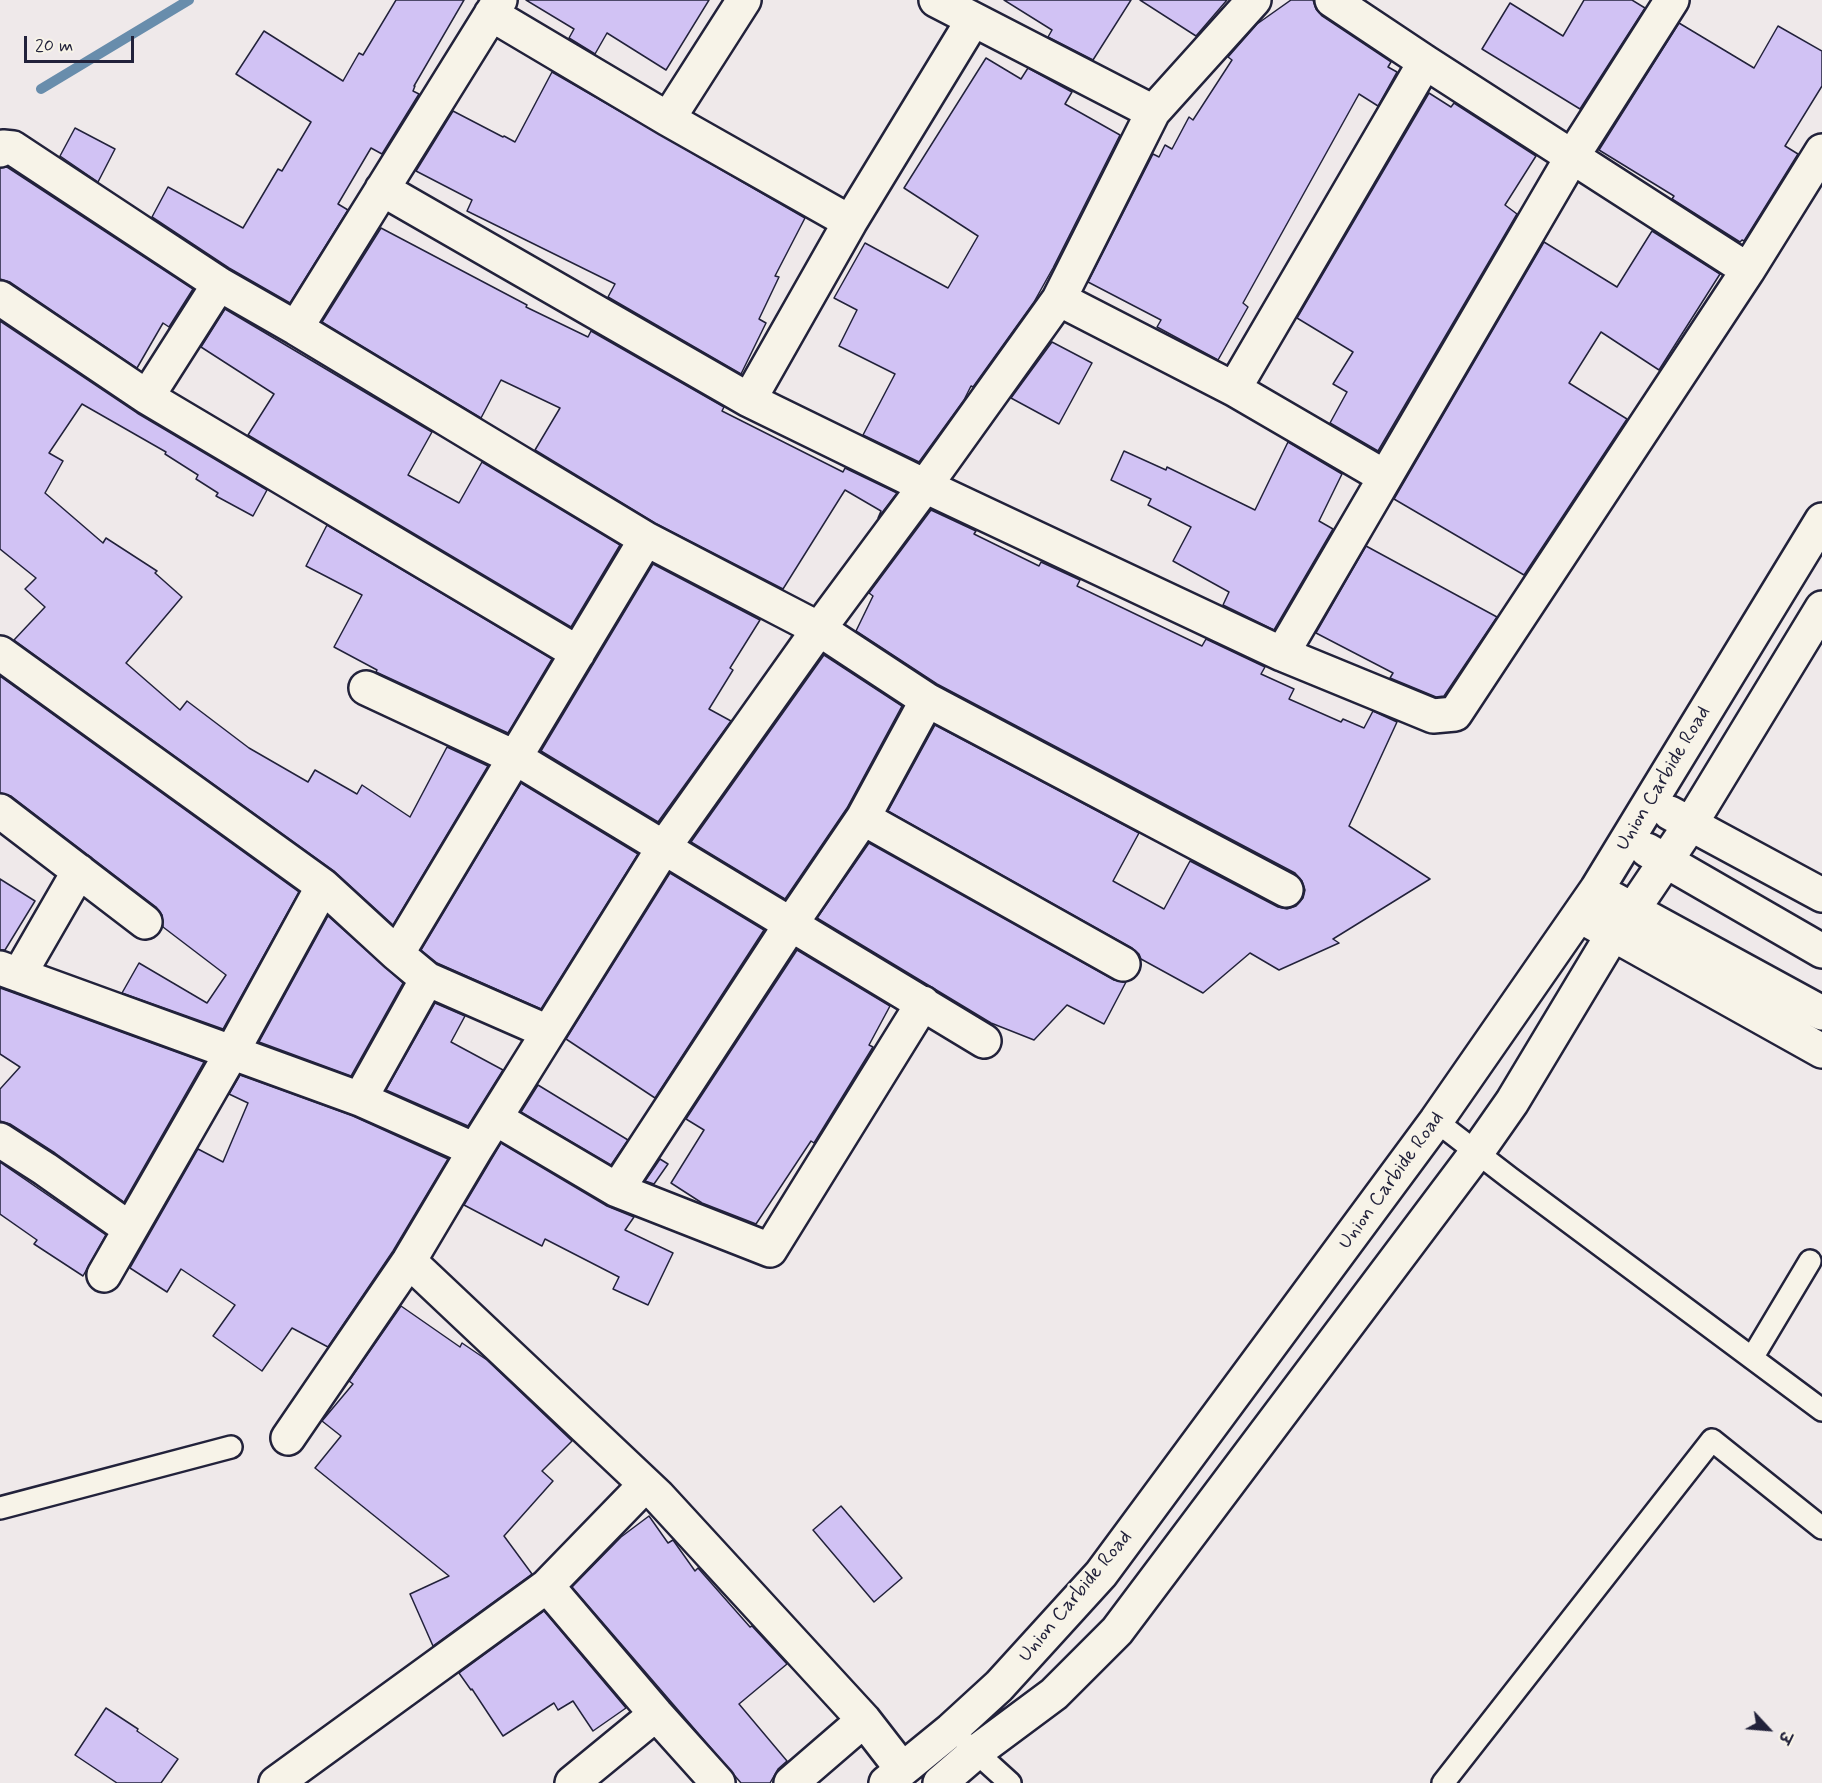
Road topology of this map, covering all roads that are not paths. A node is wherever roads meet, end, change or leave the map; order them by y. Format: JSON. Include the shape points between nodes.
{"nodes":[{"id":1,"x":744,"y":0,"type":"edge"},
{"id":2,"x":936,"y":0,"type":"edge"},
{"id":3,"x":1254,"y":0,"type":"edge"},
{"id":4,"x":1332,"y":0,"type":"edge"},
{"id":5,"x":1672,"y":0,"type":"edge"},
{"id":6,"x":496,"y":7,"type":"edge"},
{"id":7,"x":973,"y":20,"type":"junction"},
{"id":8,"x":1425,"y":62,"type":"junction"},
{"id":9,"x":1153,"y":112,"type":"junction"},
{"id":10,"x":668,"y":119,"type":"junction"},
{"id":11,"x":0,"y":150,"type":"edge"},
{"id":12,"x":1822,"y":151,"type":"edge"},
{"id":13,"x":1572,"y":157,"type":"junction"},
{"id":14,"x":382,"y":189,"type":"junction"},
{"id":15,"x":850,"y":222,"type":"junction"},
{"id":16,"x":1748,"y":270,"type":"junction"},
{"id":17,"x":219,"y":284,"type":"junction"},
{"id":18,"x":0,"y":298,"type":"edge"},
{"id":19,"x":1059,"y":299,"type":"junction"},
{"id":20,"x":296,"y":328,"type":"junction"},
{"id":21,"x":1234,"y":389,"type":"junction"},
{"id":22,"x":147,"y":397,"type":"junction"},
{"id":23,"x":749,"y":400,"type":"junction"},
{"id":24,"x":1385,"y":477,"type":"junction"},
{"id":25,"x":925,"y":486,"type":"junction"},
{"id":26,"x":1822,"y":520,"type":"edge"},
{"id":27,"x":646,"y":539,"type":"junction"},
{"id":28,"x":1822,"y":608,"type":"edge"},
{"id":29,"x":819,"y":629,"type":"junction"},
{"id":30,"x":0,"y":653,"type":"edge"},
{"id":31,"x":578,"y":653,"type":"junction"},
{"id":32,"x":1282,"y":654,"type":"junction"},
{"id":33,"x":366,"y":688,"type":"dead end"},
{"id":34,"x":927,"y":700,"type":"junction"},
{"id":35,"x":514,"y":757,"type":"junction"},
{"id":36,"x":1651,"y":801,"type":"junction"},
{"id":37,"x":0,"y":811,"type":"edge"},
{"id":38,"x":863,"y":818,"type":"junction"},
{"id":39,"x":1690,"y":825,"type":"junction"},
{"id":40,"x":1628,"y":837,"type":"junction"},
{"id":41,"x":664,"y":847,"type":"junction"},
{"id":42,"x":1666,"y":862,"type":"junction"},
{"id":43,"x":79,"y":871,"type":"junction"},
{"id":44,"x":323,"y":886,"type":"junction"},
{"id":45,"x":1286,"y":890,"type":"dead end"},
{"id":46,"x":1822,"y":895,"type":"edge"},
{"id":47,"x":1588,"y":902,"type":"junction"},
{"id":48,"x":145,"y":922,"type":"dead end"},
{"id":49,"x":1622,"y":922,"type":"junction"},
{"id":50,"x":791,"y":924,"type":"junction"},
{"id":51,"x":1822,"y":951,"type":"edge"},
{"id":52,"x":397,"y":954,"type":"junction"},
{"id":53,"x":1123,"y":964,"type":"dead end"},
{"id":54,"x":10,"y":971,"type":"edge"},
{"id":55,"x":427,"y":979,"type":"junction"},
{"id":56,"x":923,"y":1003,"type":"junction"},
{"id":57,"x":1822,"y":1013,"type":"edge"},
{"id":58,"x":548,"y":1032,"type":"junction"},
{"id":59,"x":984,"y":1041,"type":"dead end"},
{"id":60,"x":1822,"y":1051,"type":"edge"},
{"id":61,"x":232,"y":1052,"type":"junction"},
{"id":62,"x":360,"y":1099,"type":"junction"},
{"id":63,"x":495,"y":1118,"type":"junction"},
{"id":64,"x":1437,"y":1121,"type":"junction"},
{"id":65,"x":0,"y":1140,"type":"edge"},
{"id":66,"x":475,"y":1150,"type":"junction"},
{"id":67,"x":1477,"y":1152,"type":"junction"},
{"id":68,"x":616,"y":1190,"type":"junction"},
{"id":69,"x":129,"y":1229,"type":"junction"},
{"id":70,"x":409,"y":1261,"type":"junction"},
{"id":71,"x":1810,"y":1261,"type":"dead end"},
{"id":72,"x":104,"y":1275,"type":"dead end"},
{"id":73,"x":1752,"y":1358,"type":"junction"},
{"id":74,"x":1822,"y":1410,"type":"edge"},
{"id":75,"x":288,"y":1437,"type":"dead end"},
{"id":76,"x":231,"y":1447,"type":"dead end"},
{"id":77,"x":645,"y":1485,"type":"junction"},
{"id":78,"x":0,"y":1508,"type":"edge"},
{"id":79,"x":1822,"y":1528,"type":"edge"},
{"id":80,"x":547,"y":1586,"type":"junction"},
{"id":81,"x":656,"y":1714,"type":"junction"},
{"id":82,"x":864,"y":1720,"type":"junction"},
{"id":83,"x":951,"y":1730,"type":"junction"},
{"id":84,"x":976,"y":1752,"type":"junction"},
{"id":85,"x":894,"y":1776,"type":"edge"},
{"id":86,"x":276,"y":1783,"type":"edge"},
{"id":87,"x":572,"y":1783,"type":"edge"},
{"id":88,"x":718,"y":1783,"type":"edge"},
{"id":89,"x":791,"y":1783,"type":"edge"},
{"id":90,"x":940,"y":1783,"type":"edge"},
{"id":91,"x":1010,"y":1783,"type":"edge"},
{"id":92,"x":1443,"y":1783,"type":"edge"}],
"edges":[{"from":1,"to":10,"type":"street"},
{"from":2,"to":7,"type":"street"},
{"from":3,"to":9,"type":"street"},
{"from":4,"to":8,"type":"street"},
{"from":5,"to":13,"type":"street"},
{"from":6,"to":10,"type":"street"},
{"from":6,"to":14,"type":"street"},
{"from":7,"to":9,"type":"street"},
{"from":7,"to":15,"type":"street"},
{"from":8,"to":13,"type":"street"},
{"from":8,"to":21,"type":"street"},
{"from":9,"to":19,"type":"street"},
{"from":10,"to":15,"type":"street"},
{"from":11,"to":17,"type":"street","via":[[13,148]]},
{"from":12,"to":16,"type":"street"},
{"from":13,"to":16,"type":"street"},
{"from":13,"to":24,"type":"street"},
{"from":14,"to":20,"type":"street"},
{"from":14,"to":23,"type":"street"},
{"from":15,"to":23,"type":"street"},
{"from":16,"to":32,"type":"street","via":[[1455,714],[1433,716]]},
{"from":17,"to":20,"type":"street"},
{"from":17,"to":22,"type":"street"},
{"from":18,"to":22,"type":"street"},
{"from":19,"to":21,"type":"street"},
{"from":19,"to":25,"type":"street"},
{"from":20,"to":27,"type":"street"},
{"from":21,"to":24,"type":"street"},
{"from":22,"to":31,"type":"street"},
{"from":23,"to":25,"type":"street"},
{"from":24,"to":32,"type":"street"},
{"from":25,"to":29,"type":"street"},
{"from":25,"to":32,"type":"street"},
{"from":26,"to":36,"type":"street","name":"Union Carbide Road"},
{"from":27,"to":29,"type":"street"},
{"from":27,"to":31,"type":"street"},
{"from":28,"to":39,"type":"street"},
{"from":29,"to":34,"type":"street"},
{"from":29,"to":41,"type":"street"},
{"from":30,"to":44,"type":"street"},
{"from":31,"to":35,"type":"street"},
{"from":33,"to":35,"type":"street"},
{"from":34,"to":38,"type":"street"},
{"from":34,"to":45,"type":"street"},
{"from":35,"to":41,"type":"street"},
{"from":35,"to":52,"type":"street"},
{"from":36,"to":39,"type":"street"},
{"from":36,"to":40,"type":"street","name":"Union Carbide Road"},
{"from":37,"to":43,"type":"street"},
{"from":38,"to":50,"type":"street"},
{"from":38,"to":53,"type":"street"},
{"from":39,"to":42,"type":"street"},
{"from":39,"to":46,"type":"street"},
{"from":40,"to":42,"type":"street"},
{"from":40,"to":47,"type":"street","name":"Union Carbide Road"},
{"from":41,"to":50,"type":"street"},
{"from":41,"to":58,"type":"street"},
{"from":42,"to":49,"type":"street"},
{"from":42,"to":51,"type":"street"},
{"from":43,"to":48,"type":"street"},
{"from":43,"to":54,"type":"street"},
{"from":44,"to":52,"type":"street"},
{"from":44,"to":61,"type":"street"},
{"from":47,"to":49,"type":"street"},
{"from":47,"to":64,"type":"street","name":"Union Carbide Road"},
{"from":49,"to":57,"type":"street"},
{"from":49,"to":60,"type":"street"},
{"from":49,"to":67,"type":"street"},
{"from":50,"to":56,"type":"street"},
{"from":50,"to":68,"type":"street"},
{"from":52,"to":55,"type":"street"},
{"from":54,"to":61,"type":"street"},
{"from":55,"to":58,"type":"street"},
{"from":55,"to":62,"type":"street"},
{"from":56,"to":59,"type":"street"},
{"from":56,"to":68,"type":"street","via":[[770,1250]]},
{"from":58,"to":63,"type":"street"},
{"from":61,"to":62,"type":"street"},
{"from":61,"to":69,"type":"street"},
{"from":62,"to":66,"type":"street"},
{"from":63,"to":66,"type":"street"},
{"from":63,"to":68,"type":"street"},
{"from":64,"to":67,"type":"lane"},
{"from":64,"to":83,"type":"street","name":"Union Carbide Road","via":[[1101,1574],[999,1686]]},
{"from":65,"to":69,"type":"street"},
{"from":66,"to":70,"type":"street"},
{"from":67,"to":73,"type":"lane"},
{"from":67,"to":84,"type":"street","via":[[1118,1631],[1054,1694]]},
{"from":69,"to":72,"type":"street"},
{"from":70,"to":75,"type":"street"},
{"from":70,"to":77,"type":"street"},
{"from":71,"to":73,"type":"lane"},
{"from":73,"to":74,"type":"lane"},
{"from":76,"to":78,"type":"lane"},
{"from":77,"to":80,"type":"street"},
{"from":77,"to":82,"type":"street"},
{"from":79,"to":92,"type":"lane","via":[[1712,1440]]},
{"from":80,"to":81,"type":"street"},
{"from":80,"to":86,"type":"street"},
{"from":81,"to":87,"type":"street"},
{"from":81,"to":88,"type":"street"},
{"from":82,"to":85,"type":"street"},
{"from":82,"to":89,"type":"street"},
{"from":83,"to":84,"type":"lane"},
{"from":83,"to":85,"type":"street","name":"Union Carbide Road"},
{"from":84,"to":90,"type":"street"},
{"from":84,"to":91,"type":"lane"}]}
